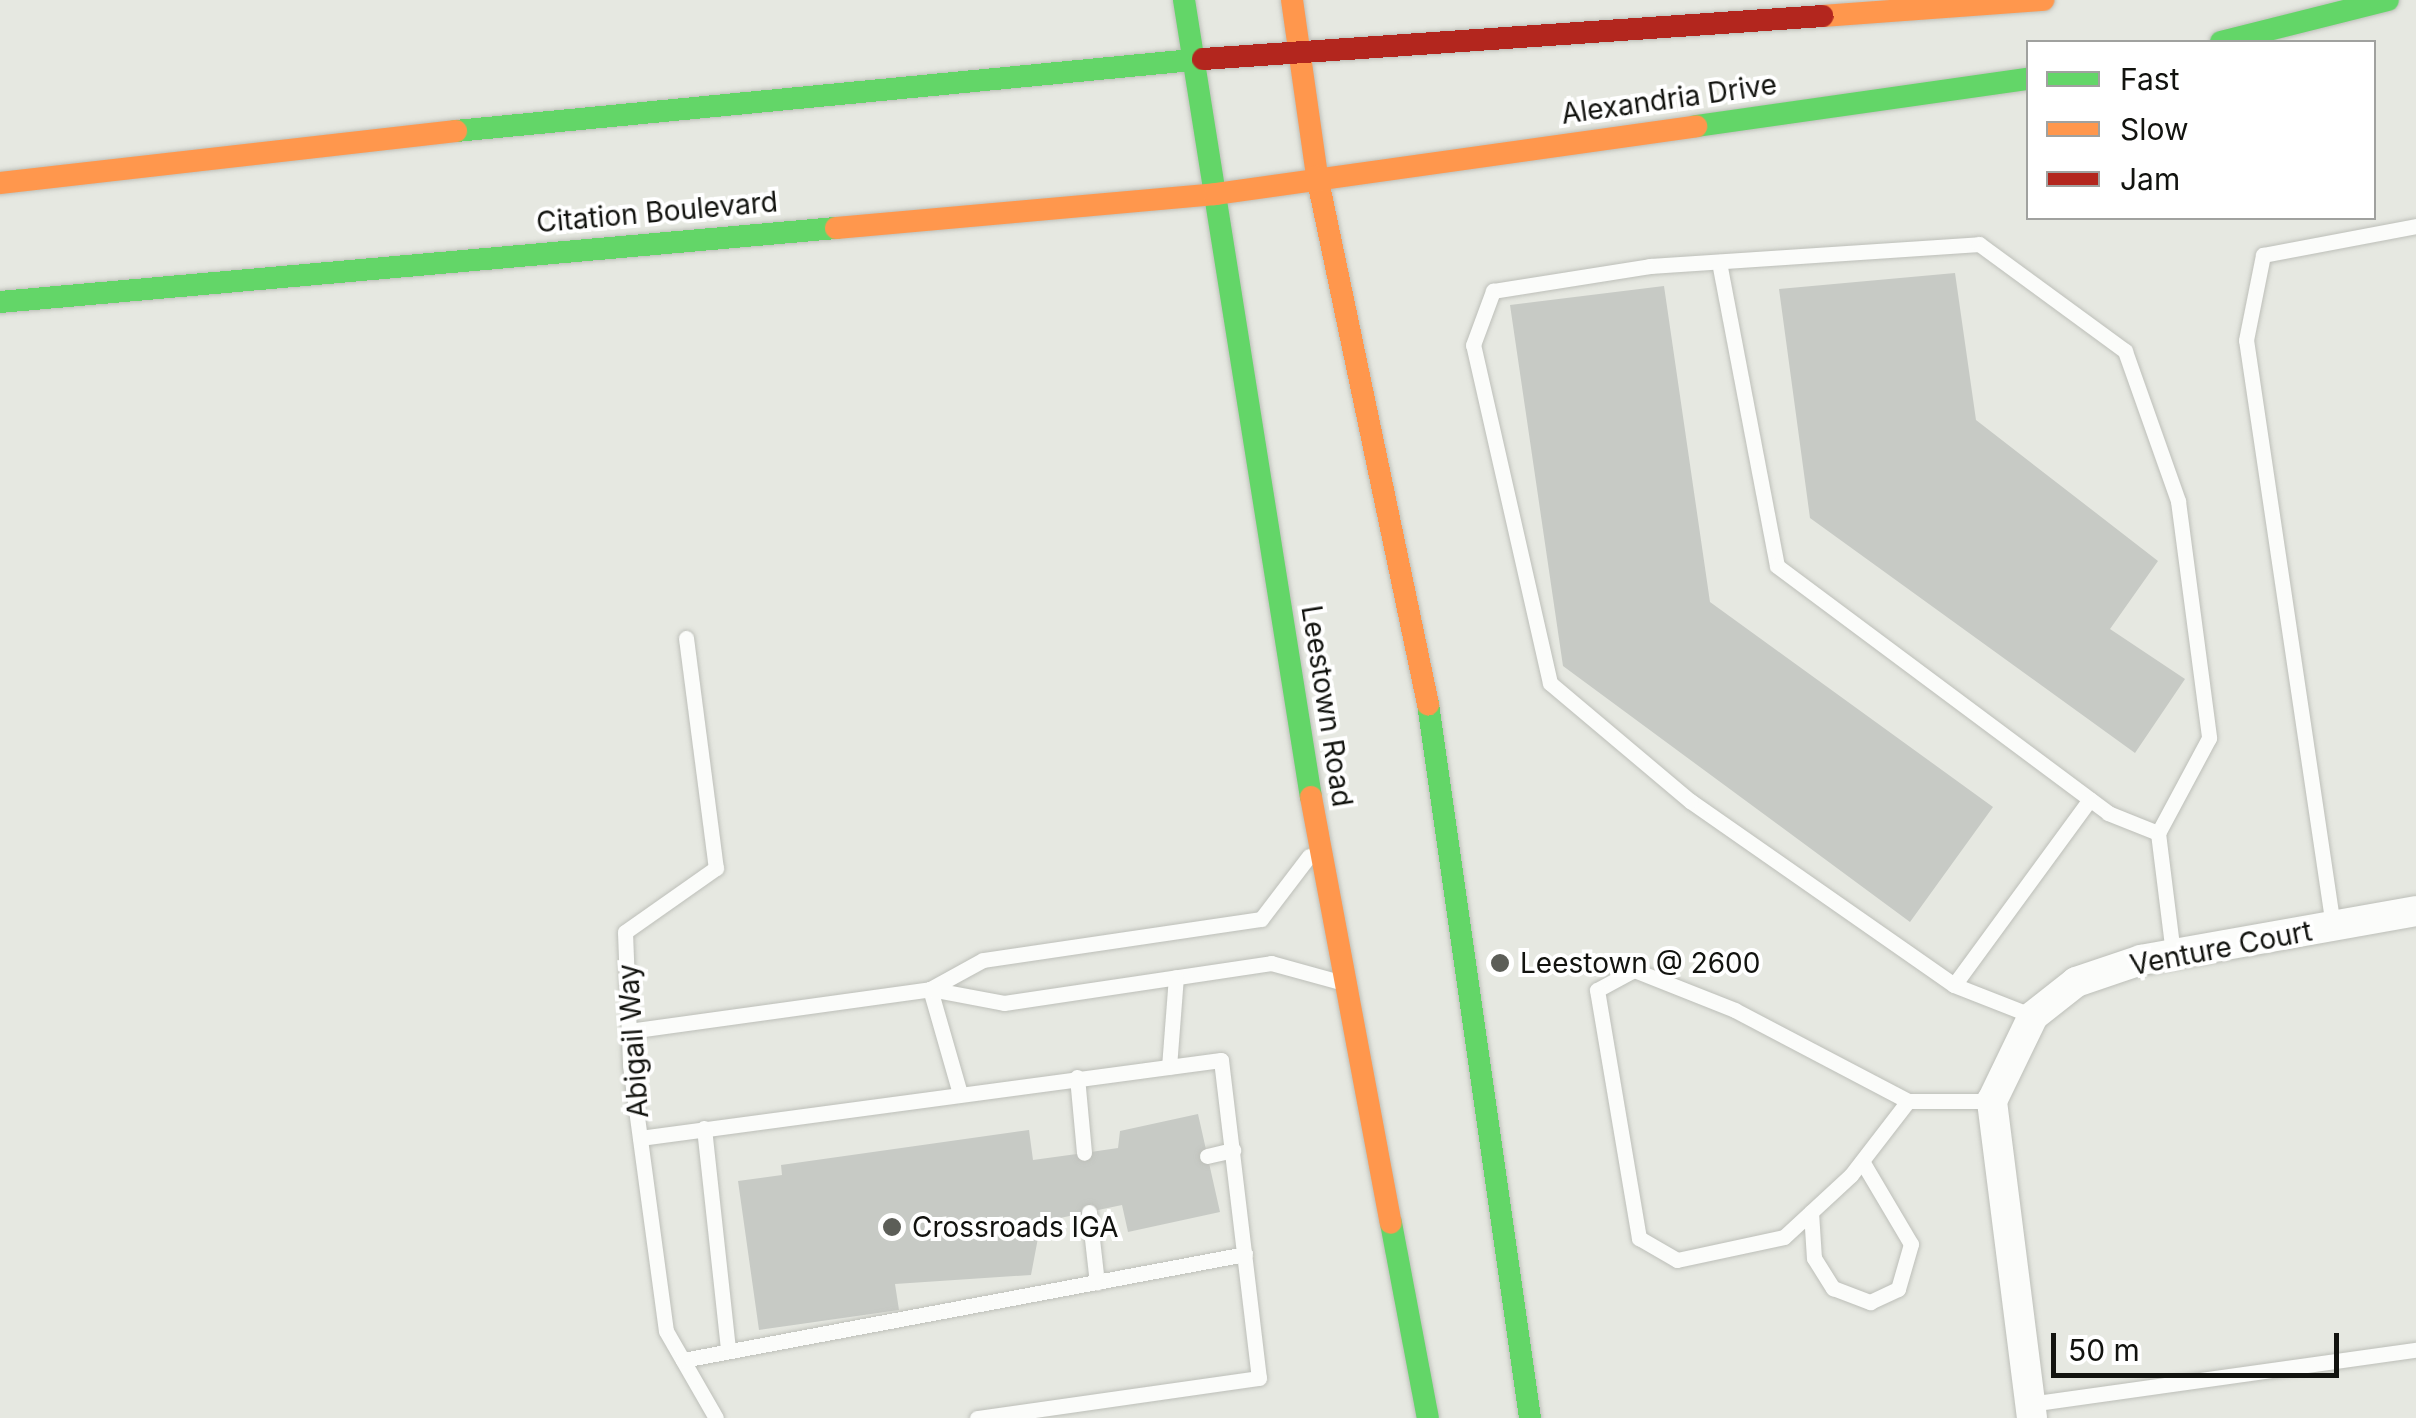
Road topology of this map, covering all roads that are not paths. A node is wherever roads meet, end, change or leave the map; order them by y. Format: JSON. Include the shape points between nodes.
{"nodes":[{"id":1,"x":1184,"y":0,"type":"edge"},
{"id":2,"x":1292,"y":0,"type":"edge"},
{"id":3,"x":2043,"y":0,"type":"edge"},
{"id":4,"x":2388,"y":0,"type":"edge"},
{"id":5,"x":2229,"y":40,"type":"edge"},
{"id":6,"x":1299,"y":56,"type":"junction"},
{"id":7,"x":1194,"y":60,"type":"junction"},
{"id":8,"x":2026,"y":78,"type":"edge"},
{"id":9,"x":1318,"y":176,"type":"junction"},
{"id":10,"x":0,"y":183,"type":"edge"},
{"id":11,"x":1214,"y":194,"type":"junction"},
{"id":12,"x":2416,"y":226,"type":"edge"},
{"id":13,"x":1719,"y":262,"type":"junction"},
{"id":14,"x":0,"y":302,"type":"edge"},
{"id":15,"x":686,"y":638,"type":"dead end"},
{"id":16,"x":2090,"y":799,"type":"junction"},
{"id":17,"x":2158,"y":833,"type":"junction"},
{"id":18,"x":1318,"y":841,"type":"junction"},
{"id":19,"x":2416,"y":911,"type":"edge"},
{"id":20,"x":2333,"y":926,"type":"junction"},
{"id":21,"x":2173,"y":954,"type":"junction"},
{"id":22,"x":1176,"y":977,"type":"junction"},
{"id":23,"x":1346,"y":984,"type":"junction"},
{"id":24,"x":1954,"y":985,"type":"junction"},
{"id":25,"x":930,"y":989,"type":"junction"},
{"id":26,"x":2033,"y":1016,"type":"junction"},
{"id":27,"x":629,"y":1031,"type":"junction"},
{"id":28,"x":1169,"y":1067,"type":"junction"},
{"id":29,"x":1077,"y":1078,"type":"junction"},
{"id":30,"x":959,"y":1090,"type":"junction"},
{"id":31,"x":1908,"y":1101,"type":"junction"},
{"id":32,"x":1992,"y":1101,"type":"junction"},
{"id":33,"x":704,"y":1128,"type":"junction"},
{"id":34,"x":640,"y":1138,"type":"junction"},
{"id":35,"x":1233,"y":1150,"type":"junction"},
{"id":36,"x":1084,"y":1153,"type":"dead end"},
{"id":37,"x":1207,"y":1156,"type":"dead end"},
{"id":38,"x":1862,"y":1160,"type":"junction"},
{"id":39,"x":1089,"y":1212,"type":"dead end"},
{"id":40,"x":1811,"y":1212,"type":"junction"},
{"id":41,"x":1244,"y":1254,"type":"junction"},
{"id":42,"x":1097,"y":1283,"type":"junction"},
{"id":43,"x":728,"y":1350,"type":"junction"},
{"id":44,"x":2416,"y":1350,"type":"edge"},
{"id":45,"x":683,"y":1360,"type":"junction"},
{"id":46,"x":2031,"y":1411,"type":"edge"},
{"id":47,"x":1014,"y":1415,"type":"edge"},
{"id":48,"x":716,"y":1418,"type":"edge"},
{"id":49,"x":976,"y":1418,"type":"edge"},
{"id":50,"x":1428,"y":1418,"type":"edge"},
{"id":51,"x":1530,"y":1418,"type":"edge"}],
"edges":[{"from":1,"to":7,"type":"main road","name":"Leestown Road"},
{"from":2,"to":6,"type":"main road"},
{"from":3,"to":6,"type":"main road"},
{"from":4,"to":5,"type":"main road"},
{"from":6,"to":7,"type":"main road"},
{"from":6,"to":9,"type":"main road"},
{"from":7,"to":10,"type":"main road","via":[[135,162]]},
{"from":7,"to":11,"type":"main road","name":"Leestown Road"},
{"from":8,"to":9,"type":"main road","name":"Alexandria Drive"},
{"from":9,"to":11,"type":"main road","name":"Citation Boulevard"},
{"from":9,"to":51,"type":"main road","via":[[1424,676]]},
{"from":11,"to":14,"type":"main road","name":"Citation Boulevard"},
{"from":11,"to":18,"type":"main road","name":"Leestown Road"},
{"from":12,"to":20,"type":"lane","via":[[2263,255],[2246,340]]},
{"from":13,"to":16,"type":"lane","via":[[1777,566]]},
{"from":13,"to":17,"type":"lane","via":[[1979,244],[2125,352],[2178,502],[2209,738]]},
{"from":13,"to":24,"type":"lane","via":[[1492,292],[1473,344],[1550,684],[1690,801]]},
{"from":15,"to":27,"type":"lane","name":"Abigail Way","via":[[716,868],[625,932]]},
{"from":16,"to":17,"type":"lane"},
{"from":16,"to":24,"type":"lane"},
{"from":17,"to":21,"type":"lane"},
{"from":18,"to":23,"type":"main road","name":"Leestown Road"},
{"from":18,"to":25,"type":"lane","via":[[1261,919],[983,960]]},
{"from":19,"to":20,"type":"street","name":"Venture Court"},
{"from":20,"to":21,"type":"street","name":"Venture Court"},
{"from":21,"to":26,"type":"street","name":"Venture Court","via":[[2076,982]]},
{"from":22,"to":23,"type":"lane","via":[[1271,963]]},
{"from":22,"to":25,"type":"lane","via":[[1004,1003]]},
{"from":22,"to":28,"type":"lane"},
{"from":23,"to":50,"type":"main road","name":"Leestown Road"},
{"from":24,"to":26,"type":"lane"},
{"from":25,"to":27,"type":"lane"},
{"from":25,"to":30,"type":"lane"},
{"from":26,"to":32,"type":"street","name":"Venture Court"},
{"from":27,"to":34,"type":"lane","name":"Abigail Way"},
{"from":28,"to":29,"type":"lane"},
{"from":28,"to":35,"type":"lane","via":[[1222,1060]]},
{"from":29,"to":30,"type":"lane"},
{"from":29,"to":36,"type":"lane"},
{"from":30,"to":33,"type":"lane"},
{"from":31,"to":32,"type":"lane"},
{"from":31,"to":38,"type":"lane"},
{"from":31,"to":40,"type":"lane","via":[[1736,1010],[1634,970],[1598,990],[1639,1238],[1677,1260],[1784,1237]]},
{"from":32,"to":46,"type":"street"},
{"from":33,"to":34,"type":"lane"},
{"from":33,"to":43,"type":"lane"},
{"from":34,"to":45,"type":"lane","name":"Abigail Way","via":[[666,1330]]},
{"from":35,"to":37,"type":"lane"},
{"from":35,"to":41,"type":"lane"},
{"from":38,"to":40,"type":"lane"},
{"from":38,"to":40,"type":"lane","via":[[1911,1244],[1898,1288],[1870,1302],[1832,1288],[1814,1258]]},
{"from":39,"to":42,"type":"lane"},
{"from":41,"to":42,"type":"lane"},
{"from":41,"to":47,"type":"lane","via":[[1259,1378]]},
{"from":42,"to":43,"type":"lane"},
{"from":43,"to":45,"type":"lane"},
{"from":44,"to":46,"type":"lane"},
{"from":45,"to":48,"type":"lane","name":"Abigail Way"},
{"from":47,"to":49,"type":"lane"}]}
